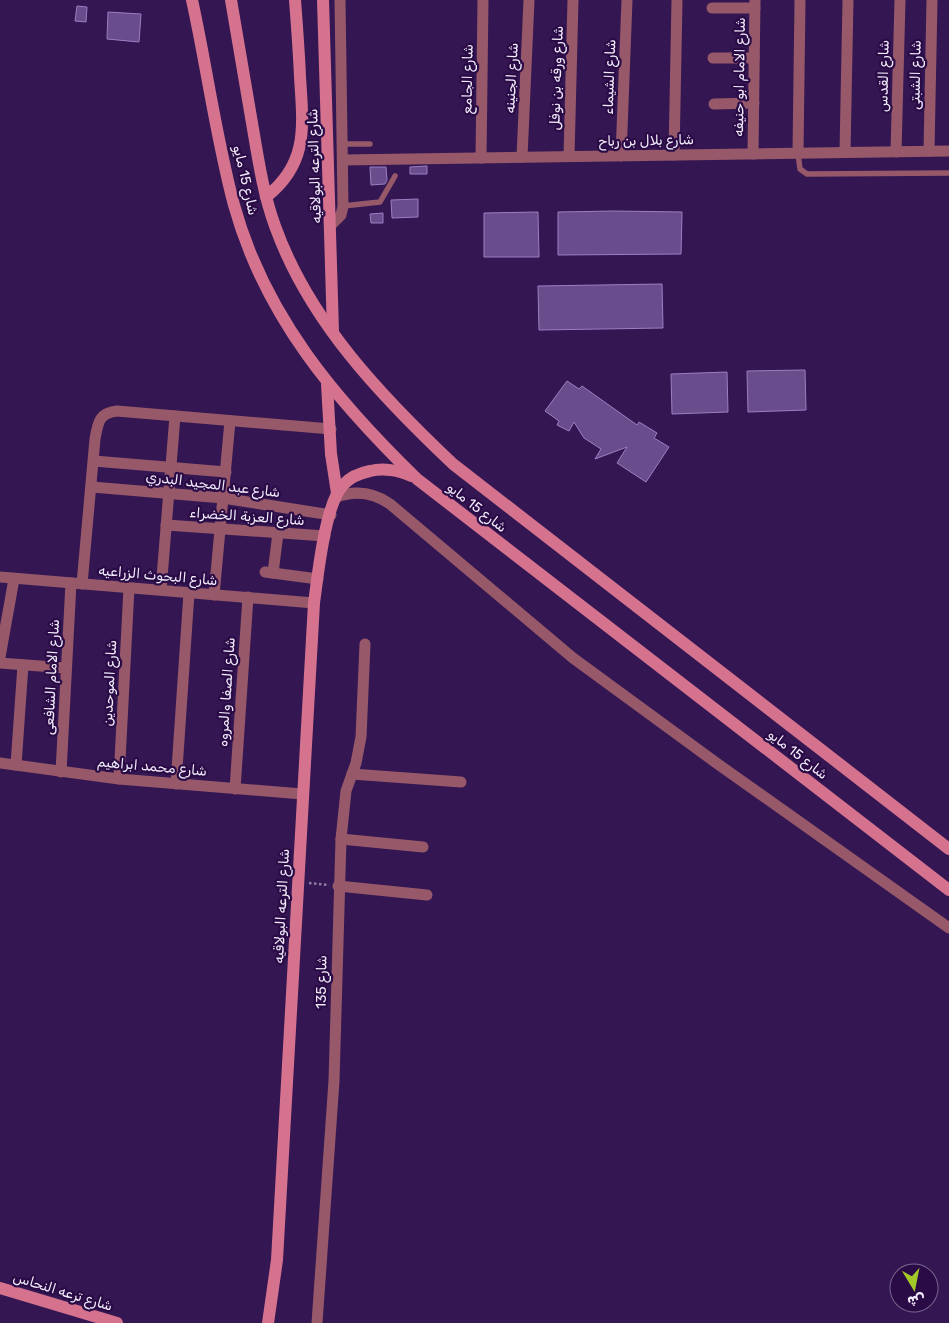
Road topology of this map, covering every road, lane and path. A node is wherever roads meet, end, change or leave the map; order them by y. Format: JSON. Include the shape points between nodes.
{"nodes":[{"id":1,"x":192,"y":0,"type":"edge"},
{"id":2,"x":230,"y":0,"type":"edge"},
{"id":3,"x":295,"y":0,"type":"edge"},
{"id":4,"x":324,"y":0,"type":"edge"},
{"id":5,"x":340,"y":0,"type":"edge"},
{"id":6,"x":483,"y":0,"type":"edge"},
{"id":7,"x":530,"y":0,"type":"edge"},
{"id":8,"x":574,"y":0,"type":"edge"},
{"id":9,"x":627,"y":0,"type":"edge"},
{"id":10,"x":677,"y":0,"type":"edge"},
{"id":11,"x":800,"y":0,"type":"edge"},
{"id":12,"x":848,"y":0,"type":"edge"},
{"id":13,"x":900,"y":0,"type":"edge"},
{"id":14,"x":932,"y":0,"type":"edge"},
{"id":15,"x":755,"y":4,"type":"edge"},
{"id":16,"x":712,"y":8,"type":"dead end"},
{"id":17,"x":713,"y":58,"type":"dead end"},
{"id":18,"x":754,"y":58,"type":"junction"},
{"id":19,"x":754,"y":103,"type":"junction"},
{"id":20,"x":714,"y":104,"type":"dead end"},
{"id":21,"x":342,"y":144,"type":"junction"},
{"id":22,"x":370,"y":144,"type":"dead end"},
{"id":23,"x":929,"y":151,"type":"junction"},
{"id":24,"x":949,"y":151,"type":"edge"},
{"id":25,"x":845,"y":152,"type":"junction"},
{"id":26,"x":896,"y":152,"type":"junction"},
{"id":27,"x":798,"y":153,"type":"junction"},
{"id":28,"x":753,"y":154,"type":"junction"},
{"id":29,"x":674,"y":155,"type":"junction"},
{"id":30,"x":569,"y":156,"type":"junction"},
{"id":31,"x":621,"y":156,"type":"junction"},
{"id":32,"x":522,"y":157,"type":"junction"},
{"id":33,"x":481,"y":158,"type":"junction"},
{"id":34,"x":343,"y":160,"type":"junction"},
{"id":35,"x":949,"y":173,"type":"edge"},
{"id":36,"x":395,"y":176,"type":"dead end"},
{"id":37,"x":266,"y":197,"type":"junction"},
{"id":38,"x":343,"y":206,"type":"junction"},
{"id":39,"x":330,"y":226,"type":"junction"},
{"id":40,"x":333,"y":332,"type":"junction"},
{"id":41,"x":327,"y":383,"type":"junction"},
{"id":42,"x":175,"y":416,"type":"junction"},
{"id":43,"x":230,"y":421,"type":"junction"},
{"id":44,"x":331,"y":429,"type":"junction"},
{"id":45,"x":94,"y":460,"type":"junction"},
{"id":46,"x":171,"y":467,"type":"junction"},
{"id":47,"x":226,"y":472,"type":"junction"},
{"id":48,"x":417,"y":479,"type":"junction"},
{"id":49,"x":92,"y":487,"type":"junction"},
{"id":50,"x":169,"y":493,"type":"junction"},
{"id":51,"x":337,"y":495,"type":"junction"},
{"id":52,"x":223,"y":498,"type":"junction"},
{"id":53,"x":331,"y":515,"type":"junction"},
{"id":54,"x":166,"y":525,"type":"junction"},
{"id":55,"x":220,"y":529,"type":"junction"},
{"id":56,"x":278,"y":533,"type":"junction"},
{"id":57,"x":325,"y":536,"type":"junction"},
{"id":58,"x":0,"y":577,"type":"edge"},
{"id":59,"x":14,"y":579,"type":"junction"},
{"id":60,"x":318,"y":579,"type":"junction"},
{"id":61,"x":70,"y":583,"type":"junction"},
{"id":62,"x":82,"y":584,"type":"junction"},
{"id":63,"x":130,"y":588,"type":"junction"},
{"id":64,"x":161,"y":590,"type":"junction"},
{"id":65,"x":189,"y":593,"type":"junction"},
{"id":66,"x":214,"y":595,"type":"junction"},
{"id":67,"x":248,"y":597,"type":"junction"},
{"id":68,"x":314,"y":603,"type":"junction"},
{"id":69,"x":365,"y":644,"type":"dead end"},
{"id":70,"x":0,"y":657,"type":"edge"},
{"id":71,"x":0,"y":663,"type":"edge"},
{"id":72,"x":23,"y":665,"type":"junction"},
{"id":73,"x":66,"y":668,"type":"junction"},
{"id":74,"x":0,"y":763,"type":"edge"},
{"id":75,"x":16,"y":766,"type":"junction"},
{"id":76,"x":61,"y":772,"type":"junction"},
{"id":77,"x":352,"y":774,"type":"junction"},
{"id":78,"x":119,"y":779,"type":"junction"},
{"id":79,"x":462,"y":782,"type":"dead end"},
{"id":80,"x":176,"y":784,"type":"junction"},
{"id":81,"x":235,"y":789,"type":"junction"},
{"id":82,"x":302,"y":794,"type":"junction"},
{"id":83,"x":341,"y":839,"type":"junction"},
{"id":84,"x":423,"y":847,"type":"dead end"},
{"id":85,"x":949,"y":849,"type":"edge"},
{"id":86,"x":297,"y":882,"type":"junction"},
{"id":87,"x":338,"y":886,"type":"junction"},
{"id":88,"x":949,"y":890,"type":"edge"},
{"id":89,"x":427,"y":895,"type":"dead end"},
{"id":90,"x":949,"y":928,"type":"edge"},
{"id":91,"x":0,"y":1288,"type":"edge"},
{"id":92,"x":96,"y":1320,"type":"edge"},
{"id":93,"x":117,"y":1323,"type":"edge"},
{"id":94,"x":268,"y":1323,"type":"edge"},
{"id":95,"x":317,"y":1323,"type":"edge"}],
"edges":[{"from":1,"to":41,"type":"main road","name":"شارع 15 مايو","via":[[234,204],[246,240],[277,307]]},
{"from":2,"to":37,"type":"main road","name":"شارع 15 مايو"},
{"from":3,"to":37,"type":"main road","name":"شارع الترعه البولاقيه","via":[[302,143],[288,174]]},
{"from":4,"to":39,"type":"main road","name":"شارع الترعه البولاقيه"},
{"from":5,"to":21,"type":"street"},
{"from":6,"to":33,"type":"street","name":"شارع الجامع"},
{"from":7,"to":32,"type":"street","name":"شارع الجنينه"},
{"from":8,"to":30,"type":"street","name":"شارع ورقه بن نوفل"},
{"from":9,"to":31,"type":"street","name":"شارع الشيماء"},
{"from":10,"to":29,"type":"street"},
{"from":11,"to":27,"type":"street"},
{"from":12,"to":25,"type":"street"},
{"from":13,"to":26,"type":"street","name":"شارع القدس"},
{"from":14,"to":23,"type":"street","name":"شارع الشبتى"},
{"from":15,"to":16,"type":"street"},
{"from":15,"to":18,"type":"street","name":"شارع الامام ابو حنيفه"},
{"from":17,"to":18,"type":"street"},
{"from":18,"to":19,"type":"street","name":"شارع الامام ابو حنيفه"},
{"from":19,"to":20,"type":"street"},
{"from":19,"to":28,"type":"street","name":"شارع الامام ابو حنيفه"},
{"from":21,"to":22,"type":"lane"},
{"from":21,"to":34,"type":"street"},
{"from":23,"to":24,"type":"street","name":"شارع بلال بن رباح"},
{"from":23,"to":26,"type":"street","name":"شارع بلال بن رباح"},
{"from":25,"to":26,"type":"street","name":"شارع بلال بن رباح"},
{"from":25,"to":27,"type":"street","name":"شارع بلال بن رباح"},
{"from":27,"to":28,"type":"street","name":"شارع بلال بن رباح"},
{"from":27,"to":35,"type":"lane","via":[[800,169],[807,174]]},
{"from":28,"to":29,"type":"street","name":"شارع بلال بن رباح"},
{"from":29,"to":31,"type":"street","name":"شارع بلال بن رباح"},
{"from":30,"to":31,"type":"street","name":"شارع بلال بن رباح"},
{"from":30,"to":32,"type":"street","name":"شارع بلال بن رباح"},
{"from":32,"to":33,"type":"street","name":"شارع بلال بن رباح"},
{"from":33,"to":34,"type":"street","name":"شارع بلال بن رباح"},
{"from":34,"to":38,"type":"street"},
{"from":36,"to":38,"type":"lane","via":[[380,202]]},
{"from":37,"to":40,"type":"main road","name":"شارع 15 مايو","via":[[280,239],[299,280]]},
{"from":38,"to":39,"type":"street","via":[[341,215]]},
{"from":39,"to":40,"type":"main road","name":"شارع الترعه البولاقيه"},
{"from":40,"to":85,"type":"main road","name":"شارع 15 مايو","via":[[396,410],[452,464]]},
{"from":41,"to":44,"type":"main road","name":"شارع الترعه البولاقيه"},
{"from":41,"to":48,"type":"main road","name":"شارع 15 مايو","via":[[364,427]]},
{"from":42,"to":43,"type":"street"},
{"from":42,"to":45,"type":"street","via":[[106,412],[97,426]]},
{"from":42,"to":46,"type":"street"},
{"from":43,"to":44,"type":"street"},
{"from":43,"to":47,"type":"street"},
{"from":44,"to":51,"type":"main road","name":"شارع الترعه البولاقيه"},
{"from":45,"to":46,"type":"street"},
{"from":45,"to":49,"type":"street"},
{"from":46,"to":47,"type":"street"},
{"from":46,"to":50,"type":"street"},
{"from":47,"to":52,"type":"street"},
{"from":48,"to":51,"type":"main road","via":[[396,471],[374,470],[352,477]]},
{"from":48,"to":88,"type":"main road","name":"شارع 15 مايو"},
{"from":49,"to":50,"type":"street","name":"شارع عبد المجيد البدري"},
{"from":49,"to":62,"type":"street"},
{"from":50,"to":52,"type":"street","name":"شارع عبد المجيد البدري"},
{"from":50,"to":54,"type":"street"},
{"from":51,"to":53,"type":"main road","name":"شارع الترعه البولاقيه"},
{"from":51,"to":90,"type":"street","via":[[364,493],[390,504],[573,658]]},
{"from":52,"to":53,"type":"street","name":"شارع عبد المجيد البدري"},
{"from":52,"to":55,"type":"street"},
{"from":53,"to":57,"type":"main road","name":"شارع الترعه البولاقيه"},
{"from":54,"to":55,"type":"street","name":"شارع العزبة الخضراء"},
{"from":54,"to":64,"type":"street"},
{"from":55,"to":56,"type":"street","name":"شارع العزبة الخضراء"},
{"from":55,"to":66,"type":"street"},
{"from":56,"to":57,"type":"street","name":"شارع العزبة الخضراء"},
{"from":56,"to":60,"type":"street","via":[[269,573]]},
{"from":57,"to":60,"type":"main road","name":"شارع الترعه البولاقيه"},
{"from":58,"to":59,"type":"street","name":"شارع البحوث الزراعيه"},
{"from":59,"to":61,"type":"street","name":"شارع البحوث الزراعيه"},
{"from":59,"to":70,"type":"street"},
{"from":60,"to":68,"type":"main road","name":"شارع الترعه البولاقيه"},
{"from":61,"to":62,"type":"street","name":"شارع البحوث الزراعيه"},
{"from":61,"to":73,"type":"street","name":"شارع الامام الشافعى"},
{"from":62,"to":63,"type":"street","name":"شارع البحوث الزراعيه"},
{"from":63,"to":64,"type":"street","name":"شارع البحوث الزراعيه"},
{"from":63,"to":78,"type":"street","name":"شارع الموحدين"},
{"from":64,"to":65,"type":"street","name":"شارع البحوث الزراعيه"},
{"from":65,"to":66,"type":"street","name":"شارع البحوث الزراعيه"},
{"from":65,"to":80,"type":"street"},
{"from":66,"to":67,"type":"street","name":"شارع البحوث الزراعيه"},
{"from":67,"to":68,"type":"street","name":"شارع البحوث الزراعيه"},
{"from":67,"to":81,"type":"street","name":"شارع الصفا والمروه"},
{"from":68,"to":82,"type":"main road","name":"شارع الترعه البولاقيه"},
{"from":69,"to":77,"type":"street","name":"شارع 135","via":[[361,737]]},
{"from":71,"to":72,"type":"street"},
{"from":72,"to":73,"type":"street"},
{"from":72,"to":75,"type":"street"},
{"from":73,"to":76,"type":"street","name":"شارع الامام الشافعى"},
{"from":74,"to":75,"type":"street","name":"شارع محمد ابراهيم"},
{"from":75,"to":76,"type":"street","name":"شارع محمد ابراهيم"},
{"from":76,"to":78,"type":"street","name":"شارع محمد ابراهيم"},
{"from":77,"to":79,"type":"street"},
{"from":77,"to":83,"type":"street","name":"شارع 135","via":[[346,791]]},
{"from":78,"to":80,"type":"street","name":"شارع محمد ابراهيم"},
{"from":80,"to":81,"type":"street","name":"شارع محمد ابراهيم"},
{"from":81,"to":82,"type":"street","name":"شارع محمد ابراهيم"},
{"from":82,"to":86,"type":"main road","name":"شارع الترعه البولاقيه"},
{"from":83,"to":84,"type":"street"},
{"from":83,"to":87,"type":"street","name":"شارع 135"},
{"from":86,"to":87,"type":"path"},
{"from":86,"to":94,"type":"main road","name":"شارع الترعه البولاقيه","via":[[277,1260]]},
{"from":87,"to":89,"type":"street"},
{"from":87,"to":95,"type":"street","name":"شارع 135","via":[[333,1107]]},
{"from":91,"to":92,"type":"main road","name":"شارع ترعه النحاس"},
{"from":92,"to":93,"type":"main road","name":"شارع ترعه النحاس"}]}
